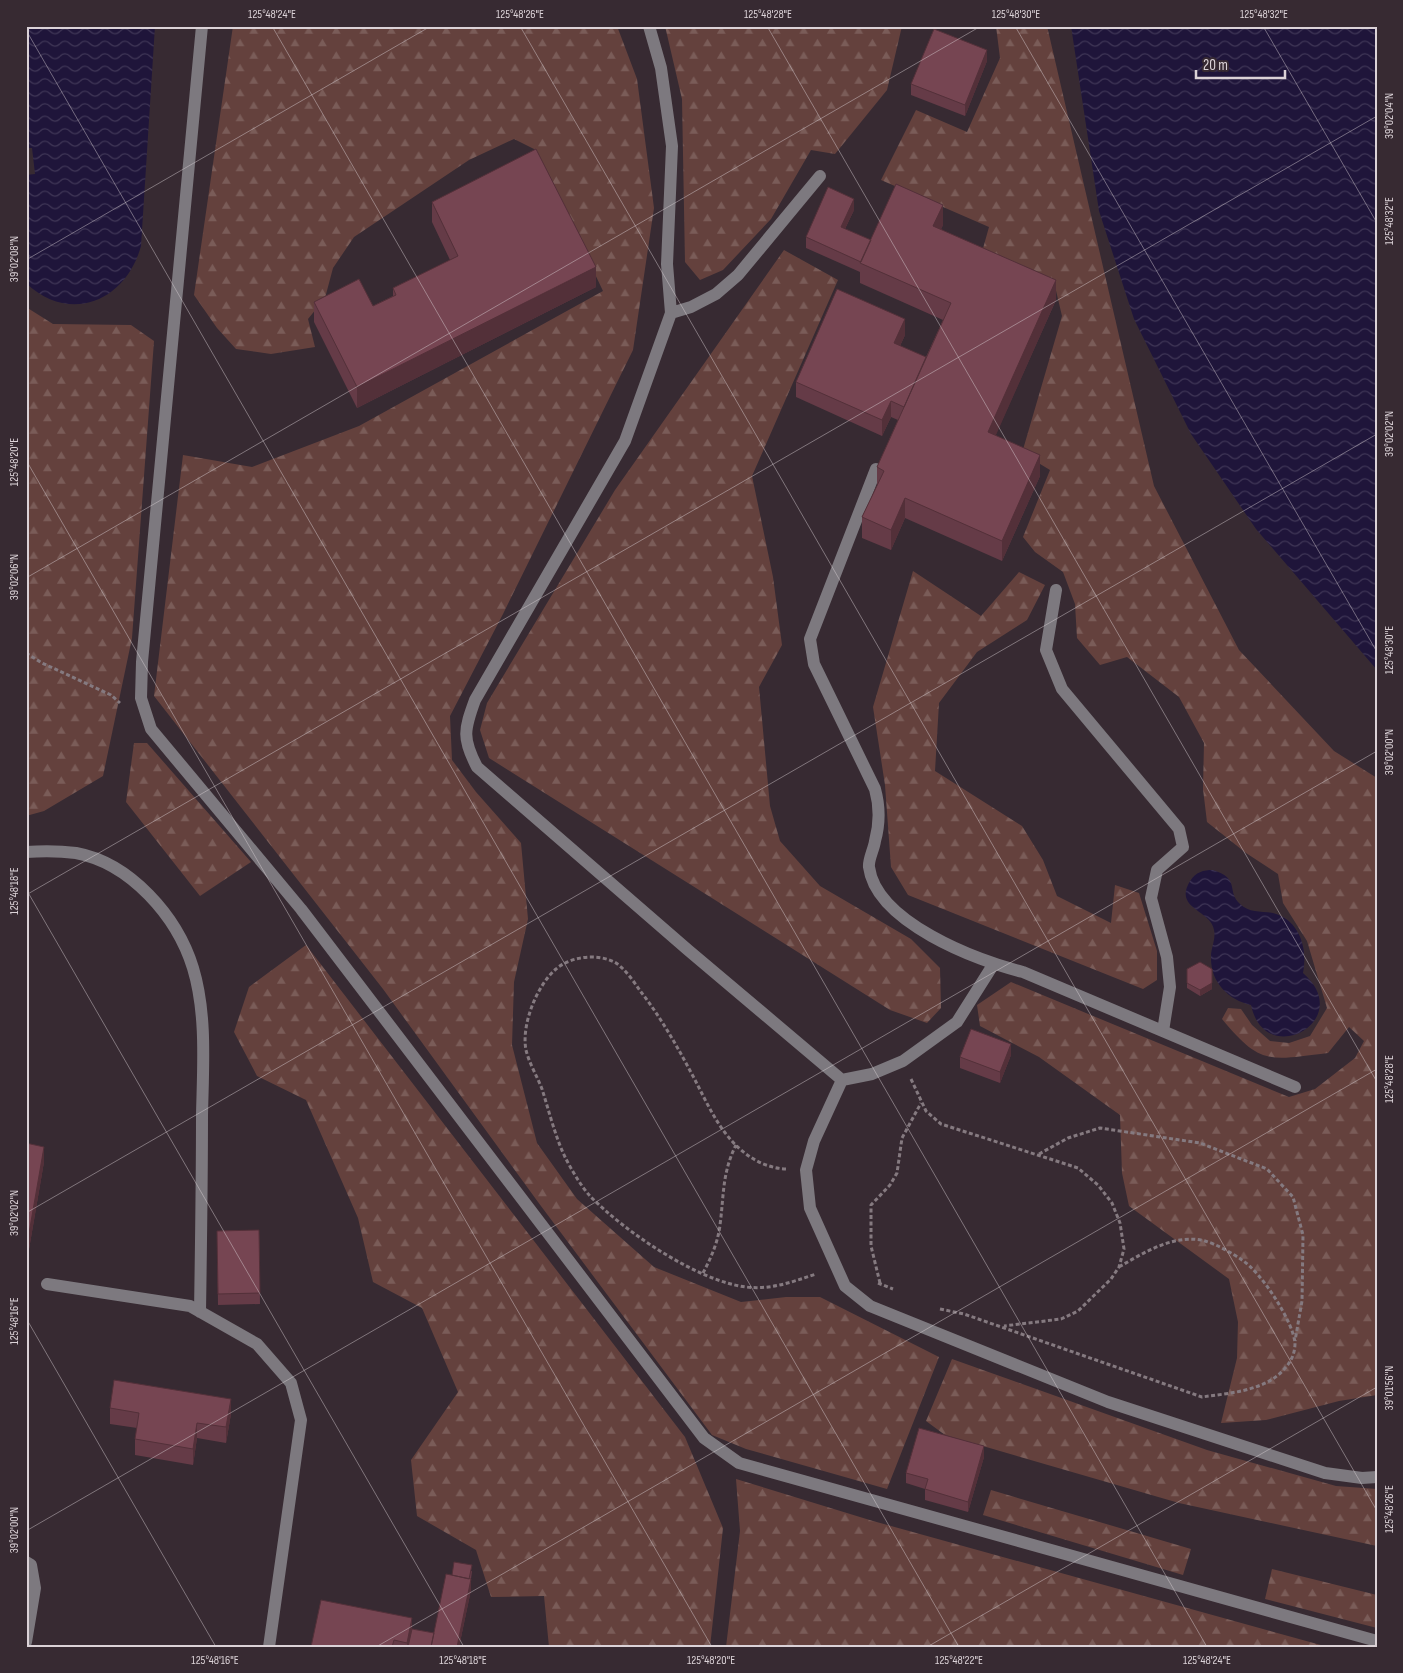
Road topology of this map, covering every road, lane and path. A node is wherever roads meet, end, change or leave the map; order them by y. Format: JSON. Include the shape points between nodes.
{"nodes":[{"id":1,"x":202,"y":26,"type":"edge"},
{"id":2,"x":649,"y":26,"type":"edge"},
{"id":3,"x":820,"y":176,"type":"dead end"},
{"id":4,"x":671,"y":313,"type":"junction"},
{"id":5,"x":876,"y":468,"type":"edge"},
{"id":6,"x":1056,"y":590,"type":"dead end"},
{"id":7,"x":26,"y":653,"type":"edge"},
{"id":8,"x":151,"y":729,"type":"junction"},
{"id":9,"x":26,"y":852,"type":"edge"},
{"id":10,"x":993,"y":965,"type":"junction"},
{"id":11,"x":1163,"y":1031,"type":"junction"},
{"id":12,"x":903,"y":1061,"type":"junction"},
{"id":13,"x":842,"y":1080,"type":"junction"},
{"id":14,"x":1295,"y":1086,"type":"dead end"},
{"id":15,"x":922,"y":1103,"type":"junction"},
{"id":16,"x":736,"y":1145,"type":"junction"},
{"id":17,"x":1039,"y":1154,"type":"junction"},
{"id":18,"x":806,"y":1170,"type":"junction"},
{"id":19,"x":1119,"y":1267,"type":"junction"},
{"id":20,"x":839,"y":1272,"type":"junction"},
{"id":21,"x":702,"y":1273,"type":"junction"},
{"id":22,"x":880,"y":1283,"type":"junction"},
{"id":23,"x":47,"y":1284,"type":"dead end"},
{"id":24,"x":897,"y":1291,"type":"dead end"},
{"id":25,"x":931,"y":1307,"type":"dead end"},
{"id":26,"x":200,"y":1312,"type":"junction"},
{"id":27,"x":1001,"y":1327,"type":"junction"},
{"id":28,"x":1295,"y":1341,"type":"junction"},
{"id":29,"x":1377,"y":1477,"type":"edge"},
{"id":30,"x":26,"y":1562,"type":"edge"},
{"id":31,"x":1377,"y":1641,"type":"edge"},
{"id":32,"x":26,"y":1642,"type":"edge"},
{"id":33,"x":269,"y":1647,"type":"edge"}],
"edges":[{"from":1,"to":8,"type":"street","via":[[142,662],[141,698]]},
{"from":2,"to":4,"type":"street","via":[[661,68],[672,146],[667,264]]},
{"from":3,"to":4,"type":"street","via":[[738,275],[716,294]]},
{"from":4,"to":13,"type":"street","via":[[625,441],[476,700],[465,728],[467,748],[477,767]]},
{"from":5,"to":10,"type":"street","via":[[810,639],[811,652],[875,789],[879,804],[878,829],[869,867],[878,890],[891,908],[925,933]]},
{"from":6,"to":11,"type":"street","via":[[1046,650],[1062,689],[1180,829],[1183,847],[1157,870],[1151,898],[1167,957],[1170,987]]},
{"from":7,"to":8,"type":"path","via":[[111,695]]},
{"from":8,"to":31,"type":"street","via":[[300,909],[704,1438],[739,1463]]},
{"from":9,"to":26,"type":"street","via":[[76,853],[104,863],[132,880],[154,901],[176,932],[192,967],[199,996],[203,1056]]},
{"from":10,"to":11,"type":"street","via":[[1023,972]]},
{"from":10,"to":12,"type":"street","via":[[957,1022]]},
{"from":11,"to":14,"type":"street"},
{"from":12,"to":13,"type":"street","via":[[872,1074]]},
{"from":12,"to":15,"type":"path"},
{"from":13,"to":18,"type":"street","via":[[814,1141]]},
{"from":15,"to":17,"type":"path","via":[[941,1124]]},
{"from":15,"to":22,"type":"path","via":[[902,1138],[897,1173],[890,1185],[870,1204],[871,1246]]},
{"from":16,"to":18,"type":"path","via":[[760,1163]]},
{"from":16,"to":21,"type":"path","via":[[722,1190],[720,1226],[712,1256]]},
{"from":16,"to":21,"type":"path","via":[[716,1118],[660,1016],[626,972],[615,963],[588,956],[569,961],[556,969],[543,985],[533,1007],[524,1041],[565,1157],[589,1195],[673,1259]]},
{"from":17,"to":19,"type":"path","via":[[1078,1168],[1098,1185],[1112,1203],[1120,1223],[1124,1249]]},
{"from":17,"to":28,"type":"path","via":[[1068,1138],[1100,1128],[1200,1143],[1267,1169],[1293,1197],[1302,1235],[1302,1301]]},
{"from":18,"to":20,"type":"street","via":[[810,1208]]},
{"from":19,"to":27,"type":"path","via":[[1078,1311],[1061,1319]]},
{"from":19,"to":28,"type":"path","via":[[1173,1241],[1204,1241],[1244,1260],[1266,1286]]},
{"from":20,"to":21,"type":"path","via":[[816,1274],[773,1288],[744,1287]]},
{"from":20,"to":22,"type":"path"},
{"from":20,"to":29,"type":"street","via":[[845,1286],[870,1306],[1108,1402],[1325,1473]]},
{"from":22,"to":24,"type":"path"},
{"from":23,"to":26,"type":"street","via":[[190,1306]]},
{"from":25,"to":27,"type":"path"},
{"from":26,"to":33,"type":"street","via":[[257,1344],[291,1383],[301,1420]]},
{"from":27,"to":28,"type":"path","via":[[1202,1397],[1239,1392],[1271,1381],[1286,1368],[1294,1355]]},
{"from":30,"to":32,"type":"street","via":[[31,1565],[35,1588]]}]}
